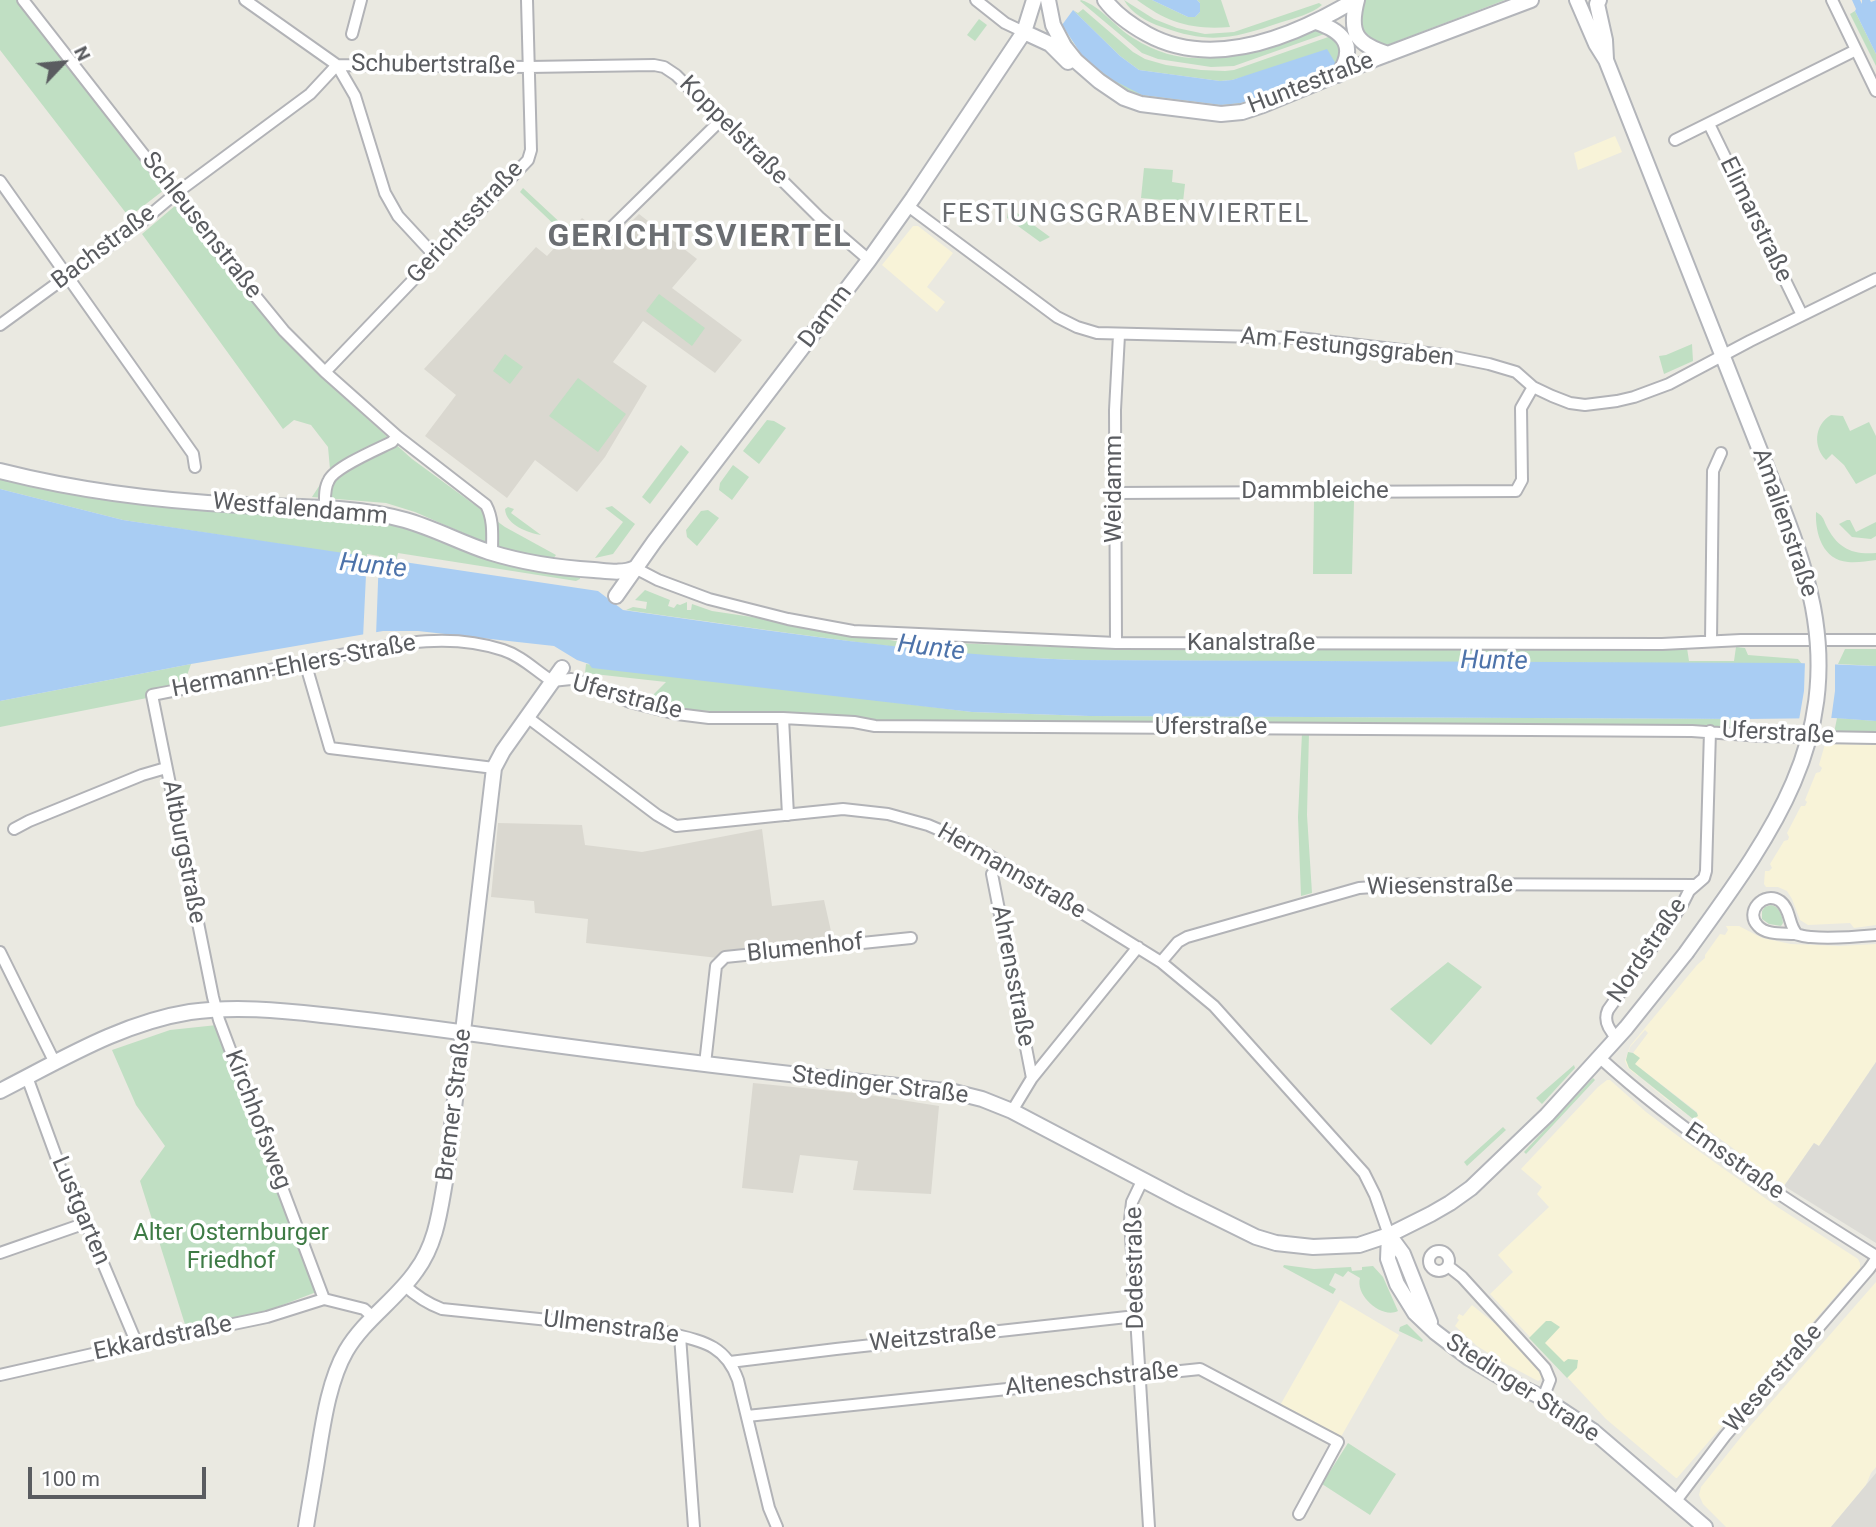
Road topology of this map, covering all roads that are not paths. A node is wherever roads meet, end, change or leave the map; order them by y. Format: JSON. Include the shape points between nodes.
{"nodes":[{"id":1,"x":23,"y":0,"type":"edge"},
{"id":2,"x":245,"y":0,"type":"edge"},
{"id":3,"x":361,"y":0,"type":"edge"},
{"id":4,"x":527,"y":0,"type":"edge"},
{"id":5,"x":976,"y":0,"type":"edge"},
{"id":6,"x":1092,"y":0,"type":"edge"},
{"id":7,"x":1356,"y":0,"type":"edge"},
{"id":8,"x":1531,"y":0,"type":"edge"},
{"id":9,"x":1577,"y":0,"type":"edge"},
{"id":10,"x":1599,"y":0,"type":"edge"},
{"id":11,"x":1832,"y":0,"type":"edge"},
{"id":12,"x":1046,"y":1,"type":"edge"},
{"id":13,"x":1109,"y":5,"type":"edge"},
{"id":14,"x":1316,"y":22,"type":"junction"},
{"id":15,"x":1024,"y":31,"type":"junction"},
{"id":16,"x":352,"y":34,"type":"dead end"},
{"id":17,"x":1856,"y":50,"type":"junction"},
{"id":18,"x":1388,"y":54,"type":"junction"},
{"id":19,"x":1606,"y":60,"type":"junction"},
{"id":20,"x":337,"y":65,"type":"junction"},
{"id":21,"x":529,"y":67,"type":"junction"},
{"id":22,"x":1338,"y":75,"type":"junction"},
{"id":23,"x":1876,"y":92,"type":"edge"},
{"id":24,"x":1124,"y":98,"type":"junction"},
{"id":25,"x":722,"y":120,"type":"junction"},
{"id":26,"x":1709,"y":124,"type":"junction"},
{"id":27,"x":1675,"y":141,"type":"dead end"},
{"id":28,"x":0,"y":181,"type":"edge"},
{"id":29,"x":175,"y":194,"type":"junction"},
{"id":30,"x":908,"y":205,"type":"junction"},
{"id":31,"x":609,"y":229,"type":"dead end"},
{"id":32,"x":435,"y":256,"type":"junction"},
{"id":33,"x":869,"y":260,"type":"junction"},
{"id":34,"x":67,"y":276,"type":"junction"},
{"id":35,"x":1876,"y":279,"type":"edge"},
{"id":36,"x":1802,"y":315,"type":"junction"},
{"id":37,"x":0,"y":325,"type":"edge"},
{"id":38,"x":1119,"y":335,"type":"junction"},
{"id":39,"x":1723,"y":356,"type":"junction"},
{"id":40,"x":325,"y":372,"type":"junction"},
{"id":41,"x":1533,"y":387,"type":"junction"},
{"id":42,"x":397,"y":436,"type":"junction"},
{"id":43,"x":1721,"y":453,"type":"dead end"},
{"id":44,"x":195,"y":467,"type":"dead end"},
{"id":45,"x":0,"y":471,"type":"edge"},
{"id":46,"x":1115,"y":493,"type":"junction"},
{"id":47,"x":324,"y":508,"type":"junction"},
{"id":48,"x":492,"y":553,"type":"junction"},
{"id":49,"x":635,"y":568,"type":"junction"},
{"id":50,"x":616,"y":596,"type":"dead end"},
{"id":51,"x":1876,"y":640,"type":"edge"},
{"id":52,"x":1711,"y":641,"type":"junction"},
{"id":53,"x":1116,"y":643,"type":"junction"},
{"id":54,"x":305,"y":662,"type":"junction"},
{"id":55,"x":562,"y":668,"type":"dead end"},
{"id":56,"x":552,"y":681,"type":"junction"},
{"id":57,"x":152,"y":695,"type":"joint"},
{"id":58,"x":527,"y":717,"type":"junction"},
{"id":59,"x":783,"y":718,"type":"junction"},
{"id":60,"x":1710,"y":731,"type":"junction"},
{"id":61,"x":1876,"y":738,"type":"edge"},
{"id":62,"x":166,"y":768,"type":"junction"},
{"id":63,"x":494,"y":768,"type":"junction"},
{"id":64,"x":788,"y":815,"type":"junction"},
{"id":65,"x":14,"y":829,"type":"dead end"},
{"id":66,"x":992,"y":874,"type":"dead end"},
{"id":67,"x":1695,"y":885,"type":"junction"},
{"id":68,"x":1797,"y":934,"type":"dead end"},
{"id":69,"x":1876,"y":935,"type":"edge"},
{"id":70,"x":911,"y":937,"type":"dead end"},
{"id":71,"x":1138,"y":947,"type":"junction"},
{"id":72,"x":0,"y":952,"type":"edge"},
{"id":73,"x":1161,"y":962,"type":"junction"},
{"id":74,"x":216,"y":1009,"type":"junction"},
{"id":75,"x":464,"y":1032,"type":"junction"},
{"id":76,"x":1617,"y":1038,"type":"junction"},
{"id":77,"x":1600,"y":1057,"type":"junction"},
{"id":78,"x":55,"y":1063,"type":"junction"},
{"id":79,"x":705,"y":1064,"type":"junction"},
{"id":80,"x":27,"y":1077,"type":"junction"},
{"id":81,"x":1032,"y":1078,"type":"junction"},
{"id":82,"x":0,"y":1091,"type":"edge"},
{"id":83,"x":1012,"y":1111,"type":"junction"},
{"id":84,"x":1143,"y":1179,"type":"junction"},
{"id":85,"x":86,"y":1223,"type":"junction"},
{"id":86,"x":1389,"y":1235,"type":"junction"},
{"id":87,"x":0,"y":1253,"type":"edge"},
{"id":88,"x":1876,"y":1257,"type":"edge"},
{"id":89,"x":1448,"y":1266,"type":"dead end"},
{"id":90,"x":404,"y":1285,"type":"junction"},
{"id":91,"x":324,"y":1299,"type":"junction"},
{"id":92,"x":373,"y":1317,"type":"junction"},
{"id":93,"x":1136,"y":1317,"type":"junction"},
{"id":94,"x":680,"y":1336,"type":"junction"},
{"id":95,"x":137,"y":1344,"type":"junction"},
{"id":96,"x":730,"y":1362,"type":"junction"},
{"id":97,"x":0,"y":1376,"type":"edge"},
{"id":98,"x":1139,"y":1376,"type":"junction"},
{"id":99,"x":1543,"y":1398,"type":"junction"},
{"id":100,"x":747,"y":1416,"type":"junction"},
{"id":101,"x":1675,"y":1502,"type":"junction"},
{"id":102,"x":1299,"y":1514,"type":"dead end"},
{"id":103,"x":306,"y":1527,"type":"edge"},
{"id":104,"x":694,"y":1527,"type":"edge"},
{"id":105,"x":777,"y":1527,"type":"edge"},
{"id":106,"x":1149,"y":1527,"type":"edge"},
{"id":107,"x":1705,"y":1527,"type":"edge"}],
"edges":[{"from":1,"to":29,"type":"street","name":"Schleusenstraße"},
{"from":2,"to":20,"type":"street"},
{"from":3,"to":16,"type":"street"},
{"from":4,"to":21,"type":"street","name":"Gerichtsstraße"},
{"from":5,"to":15,"type":"street","via":[[1005,23]]},
{"from":6,"to":13,"type":"street"},
{"from":7,"to":14,"type":"street"},
{"from":7,"to":18,"type":"street","via":[[1353,16],[1358,37],[1365,46]]},
{"from":8,"to":18,"type":"street","name":"Huntestraße"},
{"from":9,"to":19,"type":"street","name":"Amalienstraße"},
{"from":10,"to":19,"type":"street","name":"Amalienstraße"},
{"from":11,"to":17,"type":"street"},
{"from":12,"to":15,"type":"street","name":"Damm"},
{"from":12,"to":24,"type":"street","name":"Huntestraße","via":[[1053,25],[1076,61]]},
{"from":13,"to":14,"type":"street","via":[[1157,40],[1193,50],[1254,44]]},
{"from":14,"to":22,"type":"street","via":[[1338,32],[1345,42],[1346,63]]},
{"from":15,"to":24,"type":"street","via":[[1050,44],[1096,86]]},
{"from":15,"to":30,"type":"street","name":"Damm"},
{"from":17,"to":23,"type":"street"},
{"from":17,"to":26,"type":"street"},
{"from":18,"to":22,"type":"street","name":"Huntestraße"},
{"from":19,"to":39,"type":"street","name":"Amalienstraße"},
{"from":20,"to":21,"type":"street","name":"Schubertstraße"},
{"from":20,"to":29,"type":"street","name":"Bachstraße","via":[[310,94]]},
{"from":20,"to":32,"type":"street","via":[[355,96],[385,193],[398,216]]},
{"from":21,"to":25,"type":"street","name":"Koppelstraße","via":[[664,67]]},
{"from":21,"to":32,"type":"street","name":"Gerichtsstraße","via":[[531,150],[527,160]]},
{"from":22,"to":24,"type":"street","name":"Huntestraße","via":[[1242,112],[1190,111]]},
{"from":25,"to":31,"type":"street"},
{"from":25,"to":33,"type":"street","name":"Koppelstraße"},
{"from":26,"to":27,"type":"street"},
{"from":26,"to":36,"type":"street","name":"Elimarstraße"},
{"from":28,"to":34,"type":"street"},
{"from":29,"to":34,"type":"street","name":"Bachstraße"},
{"from":29,"to":40,"type":"street","name":"Schleusenstraße","via":[[284,331]]},
{"from":30,"to":33,"type":"street","name":"Damm"},
{"from":30,"to":38,"type":"street","name":"Am Festungsgraben","via":[[1057,317],[1097,333]]},
{"from":32,"to":40,"type":"street","name":"Gerichtsstraße"},
{"from":33,"to":49,"type":"street","name":"Damm"},
{"from":34,"to":37,"type":"street","name":"Bachstraße"},
{"from":34,"to":44,"type":"street","via":[[193,454]]},
{"from":35,"to":36,"type":"street","name":"Am Festungsgraben"},
{"from":36,"to":39,"type":"street","name":"Am Festungsgraben"},
{"from":38,"to":41,"type":"street","name":"Am Festungsgraben","via":[[1299,338],[1431,353],[1516,372]]},
{"from":38,"to":46,"type":"street","name":"Weidamm"},
{"from":39,"to":41,"type":"street","name":"Am Festungsgraben","via":[[1656,390],[1617,401],[1570,403]]},
{"from":39,"to":76,"type":"street","name":"Amalienstraße","bridge":true,"via":[[1806,575],[1819,682],[1814,720],[1802,761],[1752,861]]},
{"from":40,"to":42,"type":"street","name":"Schleusenstraße"},
{"from":41,"to":46,"type":"street","name":"Dammbleiche","via":[[1521,408],[1522,480],[1516,491]]},
{"from":42,"to":47,"type":"street","via":[[337,470],[329,479]]},
{"from":42,"to":48,"type":"street","name":"Schleusenstraße","via":[[486,505],[492,523]]},
{"from":43,"to":52,"type":"street","via":[[1713,471]]},
{"from":45,"to":47,"type":"street","name":"Westfalendamm","via":[[99,492]]},
{"from":46,"to":53,"type":"street","name":"Weidamm"},
{"from":47,"to":48,"type":"street","name":"Westfalendamm","via":[[405,520]]},
{"from":48,"to":49,"type":"street","name":"Westfalendamm","via":[[579,569]]},
{"from":49,"to":50,"type":"street","name":"Damm"},
{"from":49,"to":53,"type":"street","name":"Kanalstraße","via":[[709,599],[853,631]]},
{"from":51,"to":52,"type":"street","name":"Kanalstraße"},
{"from":52,"to":53,"type":"street","name":"Kanalstraße"},
{"from":54,"to":56,"type":"street","name":"Hermann-Ehlers-Straße","via":[[433,639],[504,650]]},
{"from":54,"to":57,"type":"street","name":"Hermann-Ehlers-Straße"},
{"from":54,"to":63,"type":"street","via":[[330,748]]},
{"from":55,"to":56,"type":"street","name":"Bremer Straße"},
{"from":56,"to":58,"type":"street","name":"Bremer Straße"},
{"from":56,"to":59,"type":"street","name":"Uferstraße","via":[[580,681],[630,702],[677,714]]},
{"from":57,"to":62,"type":"street","name":"Altburgstraße"},
{"from":58,"to":63,"type":"street","name":"Bremer Straße"},
{"from":58,"to":64,"type":"street","name":"Hermannstraße","via":[[676,826]]},
{"from":59,"to":60,"type":"street","name":"Uferstraße","via":[[875,726]]},
{"from":59,"to":64,"type":"street"},
{"from":60,"to":61,"type":"street","name":"Uferstraße"},
{"from":60,"to":67,"type":"street","name":"Nordstraße","via":[[1706,871]]},
{"from":62,"to":65,"type":"street"},
{"from":62,"to":74,"type":"street","name":"Altburgstraße"},
{"from":63,"to":75,"type":"street","name":"Bremer Straße"},
{"from":64,"to":71,"type":"street","name":"Hermannstraße","via":[[843,809],[928,825],[990,856]]},
{"from":66,"to":81,"type":"street","name":"Ahrensstraße"},
{"from":67,"to":73,"type":"street","name":"Wiesenstraße","via":[[1359,888],[1187,937]]},
{"from":67,"to":76,"type":"street","name":"Nordstraße","via":[[1608,1010],[1606,1023]]},
{"from":68,"to":69,"type":"street","via":[[1833,938]]},
{"from":70,"to":79,"type":"street","name":"Blumenhof","via":[[725,957],[716,966]]},
{"from":71,"to":73,"type":"street","name":"Hermannstraße"},
{"from":71,"to":81,"type":"street"},
{"from":72,"to":78,"type":"street"},
{"from":73,"to":86,"type":"street","name":"Hermannstraße","via":[[1214,1006],[1364,1173]]},
{"from":74,"to":75,"type":"street","name":"Stedinger Straße","via":[[292,1012]]},
{"from":74,"to":78,"type":"street","name":"Stedinger Straße","via":[[148,1021]]},
{"from":74,"to":91,"type":"street","name":"Kirchhofsweg"},
{"from":75,"to":79,"type":"street","name":"Stedinger Straße"},
{"from":75,"to":90,"type":"street","name":"Bremer Straße","via":[[438,1223],[425,1258]]},
{"from":76,"to":77,"type":"street","name":"Nordstraße"},
{"from":77,"to":86,"type":"street","name":"Nordstraße","via":[[1471,1188]]},
{"from":77,"to":88,"type":"street","name":"Emsstraße","via":[[1723,1156]]},
{"from":78,"to":80,"type":"street","name":"Stedinger Straße"},
{"from":79,"to":83,"type":"street","name":"Stedinger Straße","via":[[954,1092]]},
{"from":80,"to":82,"type":"street","name":"Stedinger Straße"},
{"from":80,"to":85,"type":"street","name":"Lustgarten","via":[[64,1178],[74,1189]]},
{"from":81,"to":83,"type":"street"},
{"from":83,"to":84,"type":"street","name":"Stedinger Straße"},
{"from":84,"to":86,"type":"street","name":"Stedinger Straße","via":[[1261,1239],[1313,1247],[1353,1246]]},
{"from":84,"to":93,"type":"street","name":"Dedestraße","via":[[1131,1207]]},
{"from":85,"to":87,"type":"street"},
{"from":85,"to":95,"type":"street","name":"Lustgarten"},
{"from":86,"to":99,"type":"street","name":"Stedinger Straße","via":[[1403,1254],[1435,1332],[1469,1358]]},
{"from":88,"to":101,"type":"street","name":"Weserstraße"},
{"from":89,"to":99,"type":"street","via":[[1545,1368],[1550,1380]]},
{"from":90,"to":92,"type":"street","name":"Bremer Straße"},
{"from":90,"to":94,"type":"street","name":"Ulmenstraße","via":[[416,1297],[442,1309]]},
{"from":91,"to":92,"type":"street","via":[[364,1309]]},
{"from":91,"to":95,"type":"street","name":"Ekkardstraße","via":[[267,1317]]},
{"from":92,"to":103,"type":"street","name":"Bremer Straße","via":[[347,1350],[332,1388]]},
{"from":93,"to":96,"type":"street","name":"Weitzstraße"},
{"from":93,"to":98,"type":"street","name":"Dedestraße"},
{"from":94,"to":96,"type":"street","name":"Ulmenstraße","via":[[709,1344]]},
{"from":94,"to":104,"type":"street"},
{"from":95,"to":97,"type":"street","name":"Ekkardstraße"},
{"from":96,"to":100,"type":"street"},
{"from":98,"to":100,"type":"street","name":"Alteneschstraße"},
{"from":98,"to":102,"type":"street","name":"Alteneschstraße","via":[[1200,1369],[1338,1442]]},
{"from":98,"to":106,"type":"street","name":"Dedestraße"},
{"from":99,"to":101,"type":"street","name":"Stedinger Straße","via":[[1593,1431]]},
{"from":100,"to":105,"type":"street"},
{"from":101,"to":107,"type":"street","name":"Stedinger Straße"}]}
